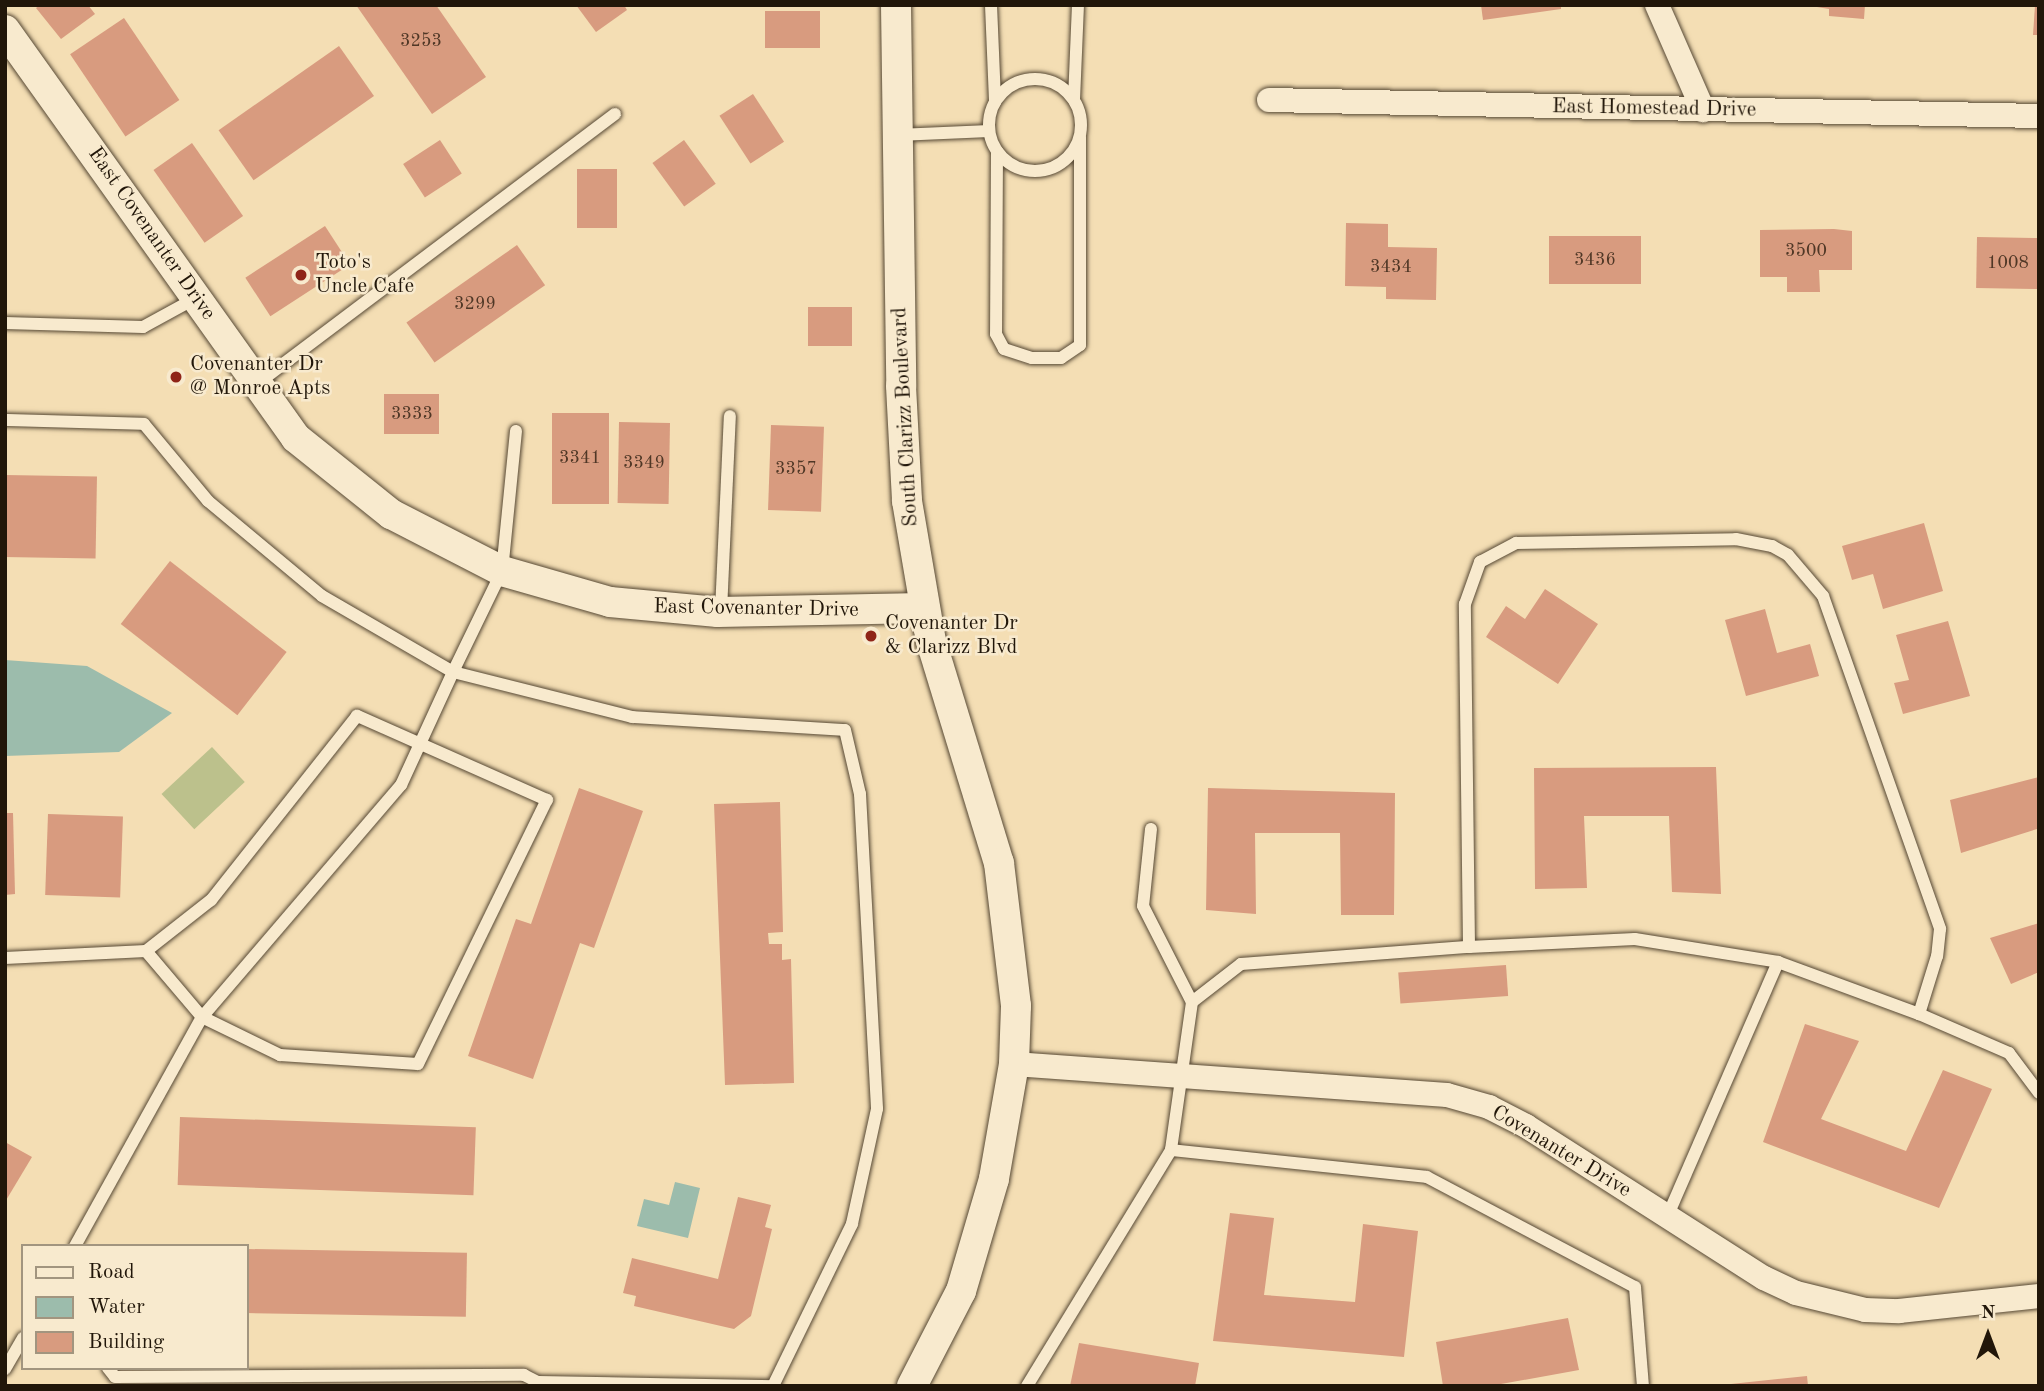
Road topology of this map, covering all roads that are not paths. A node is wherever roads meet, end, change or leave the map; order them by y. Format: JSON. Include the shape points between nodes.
{"nodes":[{"id":1,"x":896,"y":5,"type":"edge"},
{"id":2,"x":991,"y":5,"type":"edge"},
{"id":3,"x":1078,"y":5,"type":"edge"},
{"id":4,"x":1657,"y":5,"type":"edge"},
{"id":5,"x":5,"y":30,"type":"edge"},
{"id":6,"x":1074,"y":100,"type":"junction"},
{"id":7,"x":1269,"y":100,"type":"dead end"},
{"id":8,"x":995,"y":102,"type":"junction"},
{"id":9,"x":1703,"y":110,"type":"junction"},
{"id":10,"x":615,"y":114,"type":"dead end"},
{"id":11,"x":2039,"y":116,"type":"edge"},
{"id":12,"x":989,"y":131,"type":"junction"},
{"id":13,"x":898,"y":135,"type":"junction"},
{"id":14,"x":1080,"y":137,"type":"junction"},
{"id":15,"x":997,"y":151,"type":"junction"},
{"id":16,"x":198,"y":297,"type":"junction"},
{"id":17,"x":5,"y":323,"type":"edge"},
{"id":18,"x":254,"y":385,"type":"junction"},
{"id":19,"x":730,"y":416,"type":"dead end"},
{"id":20,"x":5,"y":420,"type":"edge"},
{"id":21,"x":516,"y":431,"type":"dead end"},
{"id":22,"x":502,"y":571,"type":"junction"},
{"id":23,"x":923,"y":608,"type":"junction"},
{"id":24,"x":721,"y":612,"type":"junction"},
{"id":25,"x":453,"y":672,"type":"junction"},
{"id":26,"x":421,"y":741,"type":"junction"},
{"id":27,"x":1151,"y":829,"type":"dead end"},
{"id":28,"x":1469,"y":947,"type":"junction"},
{"id":29,"x":146,"y":951,"type":"junction"},
{"id":30,"x":5,"y":958,"type":"edge"},
{"id":31,"x":1778,"y":962,"type":"junction"},
{"id":32,"x":1192,"y":1002,"type":"junction"},
{"id":33,"x":1919,"y":1014,"type":"junction"},
{"id":34,"x":202,"y":1017,"type":"junction"},
{"id":35,"x":1014,"y":1064,"type":"junction"},
{"id":36,"x":1178,"y":1077,"type":"junction"},
{"id":37,"x":2039,"y":1093,"type":"edge"},
{"id":38,"x":1171,"y":1150,"type":"junction"},
{"id":39,"x":1667,"y":1217,"type":"junction"},
{"id":40,"x":76,"y":1244,"type":"edge"},
{"id":41,"x":2039,"y":1296,"type":"edge"},
{"id":42,"x":21,"y":1341,"type":"edge"},
{"id":43,"x":5,"y":1369,"type":"edge"},
{"id":44,"x":110,"y":1370,"type":"edge"},
{"id":45,"x":537,"y":1384,"type":"edge"},
{"id":46,"x":774,"y":1385,"type":"edge"},
{"id":47,"x":912,"y":1386,"type":"edge"},
{"id":48,"x":1027,"y":1386,"type":"edge"},
{"id":49,"x":1643,"y":1386,"type":"edge"}],
"edges":[{"from":1,"to":13,"type":"street","name":"South Clarizz Boulevard"},
{"from":2,"to":8,"type":"lane"},
{"from":3,"to":6,"type":"lane"},
{"from":4,"to":9,"type":"street"},
{"from":5,"to":16,"type":"street","name":"East Covenanter Drive"},
{"from":6,"to":8,"type":"lane","via":[[1056,85],[1034,79],[1018,82]]},
{"from":6,"to":14,"type":"lane"},
{"from":7,"to":9,"type":"street","name":"East Homestead Drive"},
{"from":8,"to":12,"type":"lane"},
{"from":9,"to":11,"type":"street","name":"East Homestead Drive"},
{"from":10,"to":18,"type":"lane"},
{"from":12,"to":13,"type":"lane"},
{"from":12,"to":15,"type":"lane"},
{"from":13,"to":23,"type":"street","name":"South Clarizz Boulevard","via":[[902,399],[908,502]]},
{"from":14,"to":15,"type":"lane","via":[[1065,160],[1037,171],[1021,169]]},
{"from":14,"to":15,"type":"lane","via":[[1080,345],[1061,358],[1032,358],[1004,349],[996,334]]},
{"from":16,"to":17,"type":"lane","via":[[143,327]]},
{"from":16,"to":18,"type":"street","name":"East Covenanter Drive"},
{"from":18,"to":22,"type":"street","name":"East Covenanter Drive","via":[[296,438],[342,478],[391,514]]},
{"from":19,"to":24,"type":"lane"},
{"from":20,"to":25,"type":"lane","via":[[144,424],[208,502],[322,596]]},
{"from":21,"to":22,"type":"lane"},
{"from":22,"to":24,"type":"street","name":"East Covenanter Drive","via":[[610,602]]},
{"from":22,"to":25,"type":"lane"},
{"from":23,"to":24,"type":"street","name":"East Covenanter Drive"},
{"from":23,"to":35,"type":"street","name":"South Clarizz Boulevard","via":[[999,863],[1013,948]]},
{"from":25,"to":26,"type":"lane"},
{"from":25,"to":46,"type":"lane","via":[[632,718],[845,730],[860,794],[877,1109],[852,1224]]},
{"from":26,"to":29,"type":"lane","via":[[357,716],[211,900]]},
{"from":26,"to":34,"type":"lane","via":[[401,785]]},
{"from":26,"to":34,"type":"lane","via":[[547,800],[418,1064],[280,1055]]},
{"from":27,"to":32,"type":"lane","via":[[1143,906]]},
{"from":28,"to":31,"type":"lane","via":[[1635,939]]},
{"from":28,"to":32,"type":"lane","via":[[1241,964]]},
{"from":28,"to":33,"type":"lane","via":[[1465,604],[1480,562],[1516,543],[1754,541],[1788,555],[1823,596],[1934,910],[1940,943]]},
{"from":29,"to":30,"type":"lane"},
{"from":29,"to":34,"type":"lane"},
{"from":31,"to":33,"type":"lane"},
{"from":31,"to":39,"type":"lane"},
{"from":32,"to":36,"type":"lane"},
{"from":33,"to":37,"type":"lane","via":[[2009,1053]]},
{"from":34,"to":40,"type":"lane"},
{"from":35,"to":36,"type":"street","name":"Covenanter Drive"},
{"from":35,"to":47,"type":"street","name":"South Clarizz Boulevard","via":[[994,1180],[961,1291]]},
{"from":36,"to":38,"type":"lane"},
{"from":36,"to":39,"type":"street","name":"Covenanter Drive","via":[[1447,1095],[1489,1107]]},
{"from":38,"to":48,"type":"lane"},
{"from":38,"to":49,"type":"lane","via":[[1427,1177],[1635,1287]]},
{"from":39,"to":41,"type":"street","name":"Covenanter Drive","via":[[1764,1278],[1827,1303],[1899,1311]]},
{"from":42,"to":43,"type":"lane"},
{"from":44,"to":45,"type":"lane","via":[[115,1377],[524,1375]]},
{"from":45,"to":46,"type":"lane"}]}
